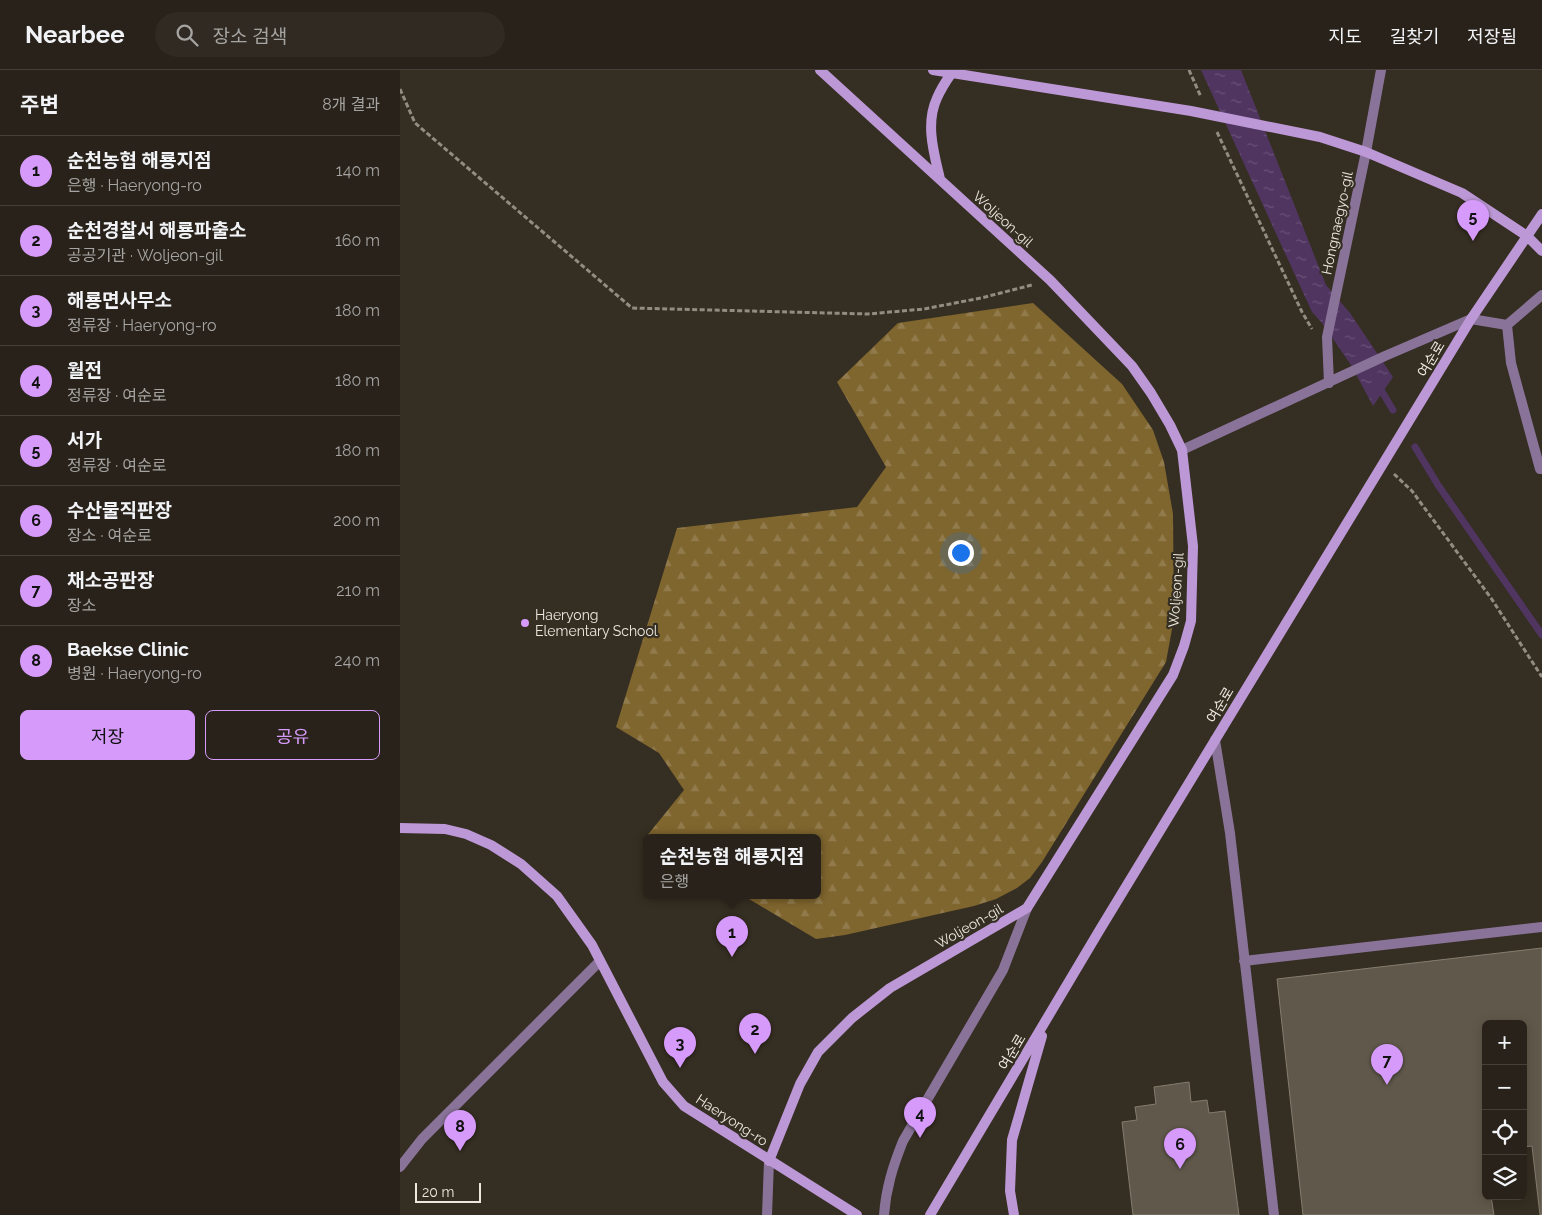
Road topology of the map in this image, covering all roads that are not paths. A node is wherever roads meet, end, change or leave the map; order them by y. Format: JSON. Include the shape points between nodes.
{"nodes":[{"id":1,"x":820,"y":70,"type":"edge"},
{"id":2,"x":934,"y":70,"type":"edge"},
{"id":3,"x":1381,"y":70,"type":"edge"},
{"id":4,"x":951,"y":74,"type":"junction"},
{"id":5,"x":1366,"y":152,"type":"junction"},
{"id":6,"x":940,"y":180,"type":"junction"},
{"id":7,"x":1542,"y":214,"type":"edge"},
{"id":8,"x":1527,"y":236,"type":"junction"},
{"id":9,"x":1542,"y":251,"type":"edge"},
{"id":10,"x":1542,"y":295,"type":"edge"},
{"id":11,"x":1471,"y":318,"type":"junction"},
{"id":12,"x":1507,"y":325,"type":"junction"},
{"id":13,"x":1329,"y":383,"type":"junction"},
{"id":14,"x":1182,"y":450,"type":"junction"},
{"id":15,"x":1542,"y":469,"type":"edge"},
{"id":16,"x":1215,"y":740,"type":"junction"},
{"id":17,"x":400,"y":828,"type":"edge"},
{"id":18,"x":1027,"y":908,"type":"junction"},
{"id":19,"x":1542,"y":927,"type":"edge"},
{"id":20,"x":600,"y":961,"type":"junction"},
{"id":21,"x":1244,"y":961,"type":"junction"},
{"id":22,"x":1046,"y":1020,"type":"junction"},
{"id":23,"x":769,"y":1160,"type":"junction"},
{"id":24,"x":400,"y":1166,"type":"edge"},
{"id":25,"x":767,"y":1215,"type":"edge"},
{"id":26,"x":857,"y":1215,"type":"edge"},
{"id":27,"x":884,"y":1215,"type":"edge"},
{"id":28,"x":930,"y":1215,"type":"edge"},
{"id":29,"x":1014,"y":1215,"type":"edge"},
{"id":30,"x":1274,"y":1215,"type":"edge"}],
"edges":[{"from":1,"to":6,"type":"street","name":"Woljeon-gil"},
{"from":2,"to":4,"type":"street"},
{"from":3,"to":5,"type":"street","name":"Hongnaegyo-gil"},
{"from":4,"to":5,"type":"street","via":[[1213,115],[1320,137]]},
{"from":4,"to":6,"type":"street","via":[[936,99],[932,117],[931,140]]},
{"from":5,"to":8,"type":"street","via":[[1462,193]]},
{"from":5,"to":13,"type":"street","name":"Hongnaegyo-gil","via":[[1327,340]]},
{"from":6,"to":14,"type":"street","name":"Woljeon-gil","via":[[1050,280],[1132,366],[1151,393]]},
{"from":7,"to":8,"type":"street","name":"여순로"},
{"from":8,"to":9,"type":"street"},
{"from":8,"to":11,"type":"street","name":"여순로"},
{"from":10,"to":12,"type":"street"},
{"from":11,"to":12,"type":"street"},
{"from":11,"to":13,"type":"street"},
{"from":11,"to":16,"type":"street","name":"여순로"},
{"from":12,"to":15,"type":"street","via":[[1512,364]]},
{"from":13,"to":14,"type":"street"},
{"from":14,"to":18,"type":"street","name":"Woljeon-gil","via":[[1193,546],[1191,621],[1184,646],[1173,674]]},
{"from":16,"to":21,"type":"street","via":[[1230,833]]},
{"from":16,"to":22,"type":"street","name":"여순로"},
{"from":17,"to":20,"type":"street","name":"Haeryong-ro","via":[[433,827],[466,834],[521,864],[557,896]]},
{"from":18,"to":23,"type":"street","name":"Woljeon-gil","via":[[890,988],[852,1018],[818,1052],[800,1084]]},
{"from":18,"to":27,"type":"street","via":[[1002,970],[903,1141],[891,1169]]},
{"from":19,"to":21,"type":"street"},
{"from":20,"to":23,"type":"street","name":"Haeryong-ro","via":[[663,1082],[684,1106]]},
{"from":20,"to":24,"type":"street","via":[[422,1139]]},
{"from":21,"to":30,"type":"street"},
{"from":22,"to":28,"type":"street","name":"여순로"},
{"from":22,"to":29,"type":"street","via":[[1012,1140],[1010,1191]]},
{"from":23,"to":25,"type":"street","name":"Woljeon-gil"},
{"from":23,"to":26,"type":"street","name":"Haeryong-ro"}]}
